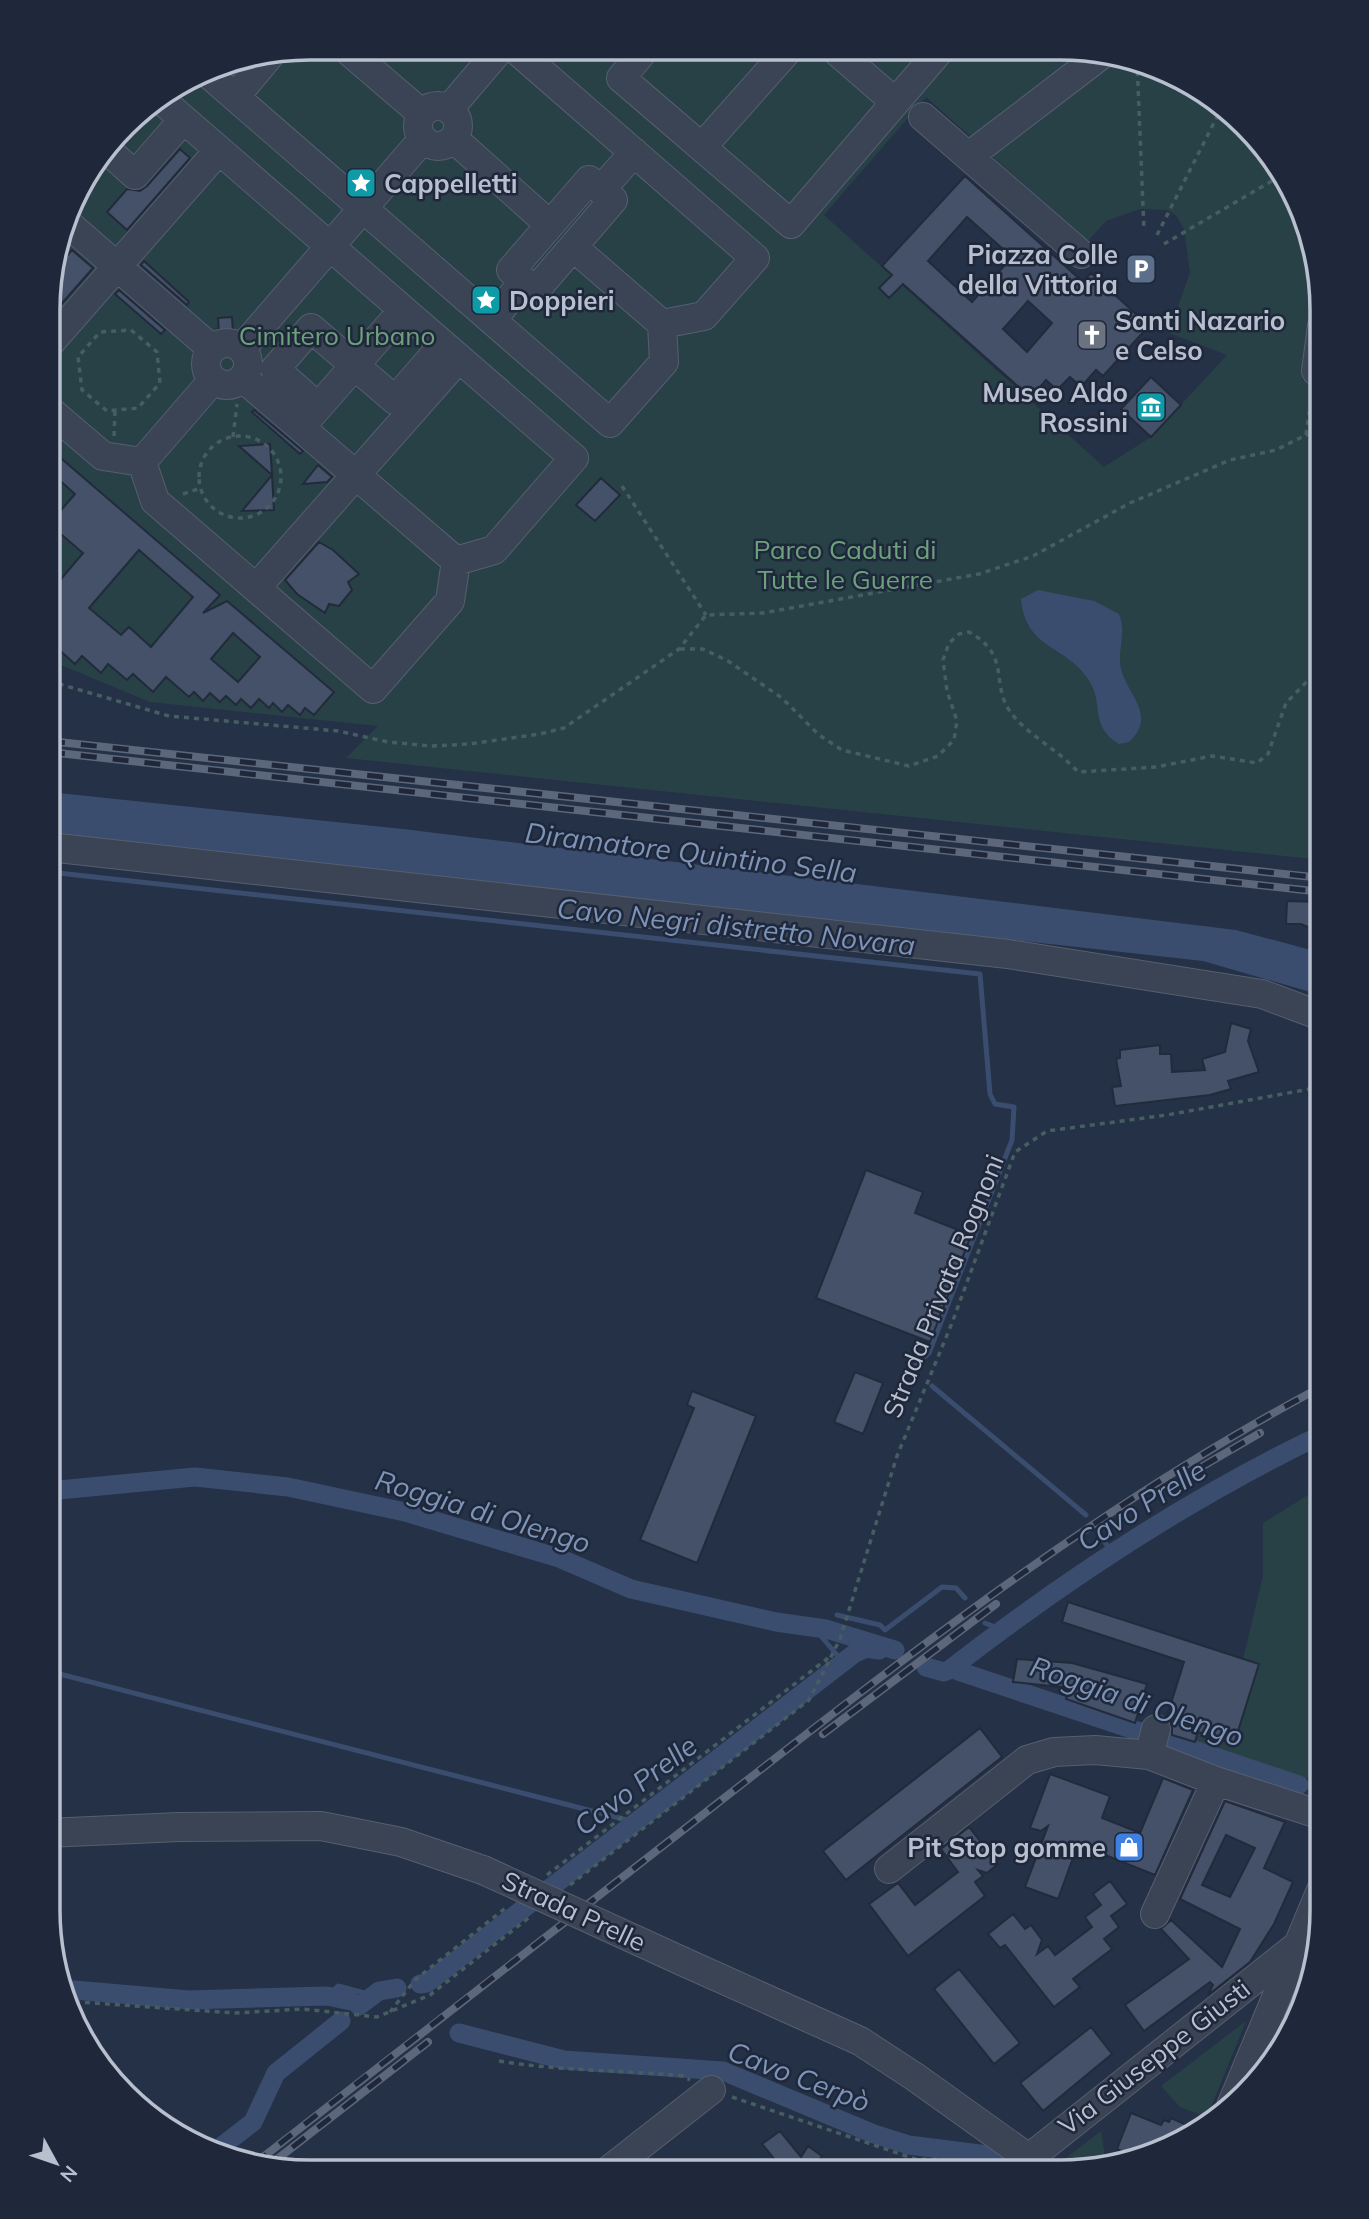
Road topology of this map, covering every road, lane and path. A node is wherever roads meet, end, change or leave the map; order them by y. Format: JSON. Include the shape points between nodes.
{"nodes":[{"id":1,"x":359,"y":60,"type":"edge"},
{"id":2,"x":489,"y":60,"type":"edge"},
{"id":3,"x":528,"y":60,"type":"edge"},
{"id":4,"x":636,"y":60,"type":"edge"},
{"id":5,"x":779,"y":60,"type":"edge"},
{"id":6,"x":846,"y":60,"type":"edge"},
{"id":7,"x":932,"y":60,"type":"edge"},
{"id":8,"x":1092,"y":62,"type":"edge"},
{"id":9,"x":263,"y":64,"type":"edge"},
{"id":10,"x":1137,"y":72,"type":"edge"},
{"id":11,"x":214,"y":79,"type":"edge"},
{"id":12,"x":235,"y":97,"type":"junction"},
{"id":13,"x":895,"y":103,"type":"junction"},
{"id":14,"x":167,"y":105,"type":"edge"},
{"id":15,"x":1217,"y":116,"type":"edge"},
{"id":16,"x":923,"y":117,"type":"dead end"},
{"id":17,"x":183,"y":120,"type":"junction"},
{"id":18,"x":431,"y":121,"type":"junction"},
{"id":19,"x":702,"y":148,"type":"junction"},
{"id":20,"x":219,"y":150,"type":"junction"},
{"id":21,"x":634,"y":152,"type":"junction"},
{"id":22,"x":113,"y":155,"type":"edge"},
{"id":23,"x":969,"y":156,"type":"junction"},
{"id":24,"x":1273,"y":180,"type":"edge"},
{"id":25,"x":601,"y":190,"type":"junction"},
{"id":26,"x":363,"y":208,"type":"junction"},
{"id":27,"x":550,"y":225,"type":"junction"},
{"id":28,"x":73,"y":228,"type":"edge"},
{"id":29,"x":1144,"y":231,"type":"dead end"},
{"id":30,"x":1157,"y":234,"type":"dead end"},
{"id":31,"x":1164,"y":244,"type":"dead end"},
{"id":32,"x":330,"y":246,"type":"junction"},
{"id":33,"x":573,"y":247,"type":"junction"},
{"id":34,"x":1081,"y":254,"type":"dead end"},
{"id":35,"x":117,"y":267,"type":"junction"},
{"id":36,"x":524,"y":281,"type":"junction"},
{"id":37,"x":403,"y":310,"type":"junction"},
{"id":38,"x":492,"y":320,"type":"junction"},
{"id":39,"x":662,"y":324,"type":"junction"},
{"id":40,"x":60,"y":332,"type":"edge"},
{"id":41,"x":242,"y":348,"type":"junction"},
{"id":42,"x":212,"y":349,"type":"junction"},
{"id":43,"x":451,"y":351,"type":"junction"},
{"id":44,"x":157,"y":352,"type":"joint"},
{"id":45,"x":355,"y":365,"type":"junction"},
{"id":46,"x":213,"y":380,"type":"junction"},
{"id":47,"x":258,"y":381,"type":"junction"},
{"id":48,"x":1310,"y":416,"type":"edge"},
{"id":49,"x":309,"y":417,"type":"junction"},
{"id":50,"x":60,"y":419,"type":"edge"},
{"id":51,"x":1310,"y":434,"type":"edge"},
{"id":52,"x":1306,"y":435,"type":"junction"},
{"id":53,"x":233,"y":437,"type":"junction"},
{"id":54,"x":142,"y":463,"type":"junction"},
{"id":55,"x":356,"y":475,"type":"junction"},
{"id":56,"x":622,"y":486,"type":"dead end"},
{"id":57,"x":456,"y":561,"type":"junction"},
{"id":58,"x":256,"y":588,"type":"junction"},
{"id":59,"x":706,"y":615,"type":"junction"},
{"id":60,"x":679,"y":649,"type":"junction"},
{"id":61,"x":1310,"y":679,"type":"edge"},
{"id":62,"x":60,"y":684,"type":"edge"},
{"id":63,"x":60,"y":848,"type":"edge"},
{"id":64,"x":1310,"y":1012,"type":"edge"},
{"id":65,"x":1310,"y":1089,"type":"edge"},
{"id":66,"x":834,"y":1654,"type":"junction"},
{"id":67,"x":1216,"y":1781,"type":"junction"},
{"id":68,"x":1310,"y":1811,"type":"edge"},
{"id":69,"x":60,"y":1832,"type":"edge"},
{"id":70,"x":889,"y":1869,"type":"dead end"},
{"id":71,"x":540,"y":1881,"type":"dead end"},
{"id":72,"x":560,"y":1894,"type":"dead end"},
{"id":73,"x":509,"y":1905,"type":"dead end"},
{"id":74,"x":538,"y":1910,"type":"dead end"},
{"id":75,"x":1155,"y":1914,"type":"dead end"},
{"id":76,"x":1310,"y":1917,"type":"edge"},
{"id":77,"x":1298,"y":1945,"type":"junction"},
{"id":78,"x":78,"y":2002,"type":"edge"},
{"id":79,"x":389,"y":2014,"type":"junction"},
{"id":80,"x":499,"y":2061,"type":"dead end"},
{"id":81,"x":1242,"y":2079,"type":"edge"},
{"id":82,"x":711,"y":2090,"type":"junction"},
{"id":83,"x":623,"y":2160,"type":"edge"},
{"id":84,"x":960,"y":2160,"type":"edge"},
{"id":85,"x":1019,"y":2160,"type":"edge"},
{"id":86,"x":1036,"y":2160,"type":"edge"}],
"edges":[{"from":1,"to":18,"type":"street"},
{"from":2,"to":18,"type":"street"},
{"from":3,"to":21,"type":"street"},
{"from":4,"to":19,"type":"street","via":[[621,78]]},
{"from":5,"to":19,"type":"street"},
{"from":6,"to":13,"type":"street"},
{"from":7,"to":13,"type":"street"},
{"from":8,"to":23,"type":"street"},
{"from":9,"to":12,"type":"street"},
{"from":10,"to":29,"type":"path"},
{"from":11,"to":12,"type":"street"},
{"from":12,"to":26,"type":"street"},
{"from":13,"to":19,"type":"street","via":[[791,224]]},
{"from":14,"to":17,"type":"street"},
{"from":15,"to":30,"type":"path"},
{"from":16,"to":23,"type":"street"},
{"from":17,"to":20,"type":"street"},
{"from":17,"to":22,"type":"street","via":[[135,175]]},
{"from":18,"to":26,"type":"street"},
{"from":18,"to":27,"type":"street","via":[[438,147],[454,139]]},
{"from":20,"to":32,"type":"street"},
{"from":20,"to":35,"type":"street"},
{"from":21,"to":25,"type":"street"},
{"from":21,"to":39,"type":"street","via":[[755,258],[704,316]]},
{"from":23,"to":34,"type":"street"},
{"from":24,"to":31,"type":"path"},
{"from":25,"to":27,"type":"street","via":[[589,180]]},
{"from":25,"to":33,"type":"street","via":[[613,200]]},
{"from":26,"to":32,"type":"street"},
{"from":26,"to":38,"type":"street"},
{"from":27,"to":36,"type":"street","via":[[511,270]]},
{"from":28,"to":35,"type":"street"},
{"from":32,"to":37,"type":"street"},
{"from":32,"to":41,"type":"street"},
{"from":33,"to":36,"type":"street","via":[[535,291]]},
{"from":33,"to":39,"type":"street"},
{"from":35,"to":40,"type":"street"},
{"from":35,"to":42,"type":"street"},
{"from":36,"to":38,"type":"street"},
{"from":37,"to":43,"type":"street"},
{"from":37,"to":45,"type":"street"},
{"from":38,"to":39,"type":"street","via":[[610,424],[664,362]]},
{"from":41,"to":42,"type":"street","via":[[223,343]]},
{"from":41,"to":47,"type":"street"},
{"from":42,"to":46,"type":"street","via":[[206,369]]},
{"from":43,"to":45,"type":"street","via":[[395,400]]},
{"from":43,"to":55,"type":"street"},
{"from":43,"to":57,"type":"street","via":[[574,458],[494,550]]},
{"from":44,"to":44,"type":"path","via":[[131,330],[100,332],[79,357],[82,390],[107,411],[138,408],[160,383]]},
{"from":45,"to":47,"type":"street","via":[[311,328]]},
{"from":45,"to":49,"type":"street"},
{"from":46,"to":47,"type":"street","via":[[232,385]]},
{"from":46,"to":54,"type":"street"},
{"from":47,"to":49,"type":"street"},
{"from":47,"to":53,"type":"path","via":[[237,401]]},
{"from":48,"to":52,"type":"path"},
{"from":49,"to":55,"type":"street"},
{"from":50,"to":54,"type":"street","via":[[103,456]]},
{"from":51,"to":52,"type":"path"},
{"from":52,"to":59,"type":"path","via":[[1276,450],[1230,460],[1130,503],[1033,555],[979,574],[763,613]]},
{"from":53,"to":53,"type":"path","via":[[207,454],[201,465],[201,488],[214,509],[248,518],[269,507],[276,497],[280,467],[263,443]]},
{"from":54,"to":58,"type":"street","via":[[155,501]]},
{"from":55,"to":57,"type":"street"},
{"from":55,"to":58,"type":"street"},
{"from":56,"to":59,"type":"path"},
{"from":57,"to":58,"type":"street","via":[[450,601],[373,689]]},
{"from":59,"to":60,"type":"path"},
{"from":60,"to":61,"type":"path","via":[[703,649],[728,661],[782,698],[819,736],[842,750],[909,766],[938,756],[954,740],[957,721],[943,660],[948,643],[959,634],[969,632],[987,645],[997,663],[1008,708],[1078,772],[1156,767],[1212,756],[1257,763],[1268,754],[1286,704]]},
{"from":60,"to":62,"type":"path","via":[[564,728],[431,746],[169,716]]},
{"from":63,"to":64,"type":"street","via":[[1008,954],[1262,994]]},
{"from":65,"to":66,"type":"path","name":"Strada Privata Rognoni","via":[[1047,1131],[1015,1152],[897,1456]]},
{"from":66,"to":71,"type":"path","name":"Strada Privata Rognoni"},
{"from":66,"to":72,"type":"path","name":"Strada Privata Rognoni","via":[[809,1700]]},
{"from":67,"to":68,"type":"street"},
{"from":67,"to":70,"type":"street","via":[[1152,1742],[1054,1752],[1027,1760]]},
{"from":67,"to":75,"type":"street"},
{"from":69,"to":85,"type":"street","name":"Strada Prelle","bridge":true,"via":[[321,1826],[401,1842],[483,1870],[860,2041],[915,2077]]},
{"from":73,"to":79,"type":"path","via":[[415,1980]]},
{"from":74,"to":79,"type":"path","via":[[430,1995]]},
{"from":76,"to":77,"type":"street"},
{"from":77,"to":81,"type":"street"},
{"from":77,"to":86,"type":"street","name":"Via Giuseppe Giusti","via":[[1178,2038]]},
{"from":78,"to":79,"type":"path","via":[[235,2013],[303,2009],[377,2017]]},
{"from":80,"to":82,"type":"path","via":[[551,2070],[682,2076]]},
{"from":82,"to":83,"type":"street"},
{"from":82,"to":84,"type":"path","via":[[915,2159]]}]}
